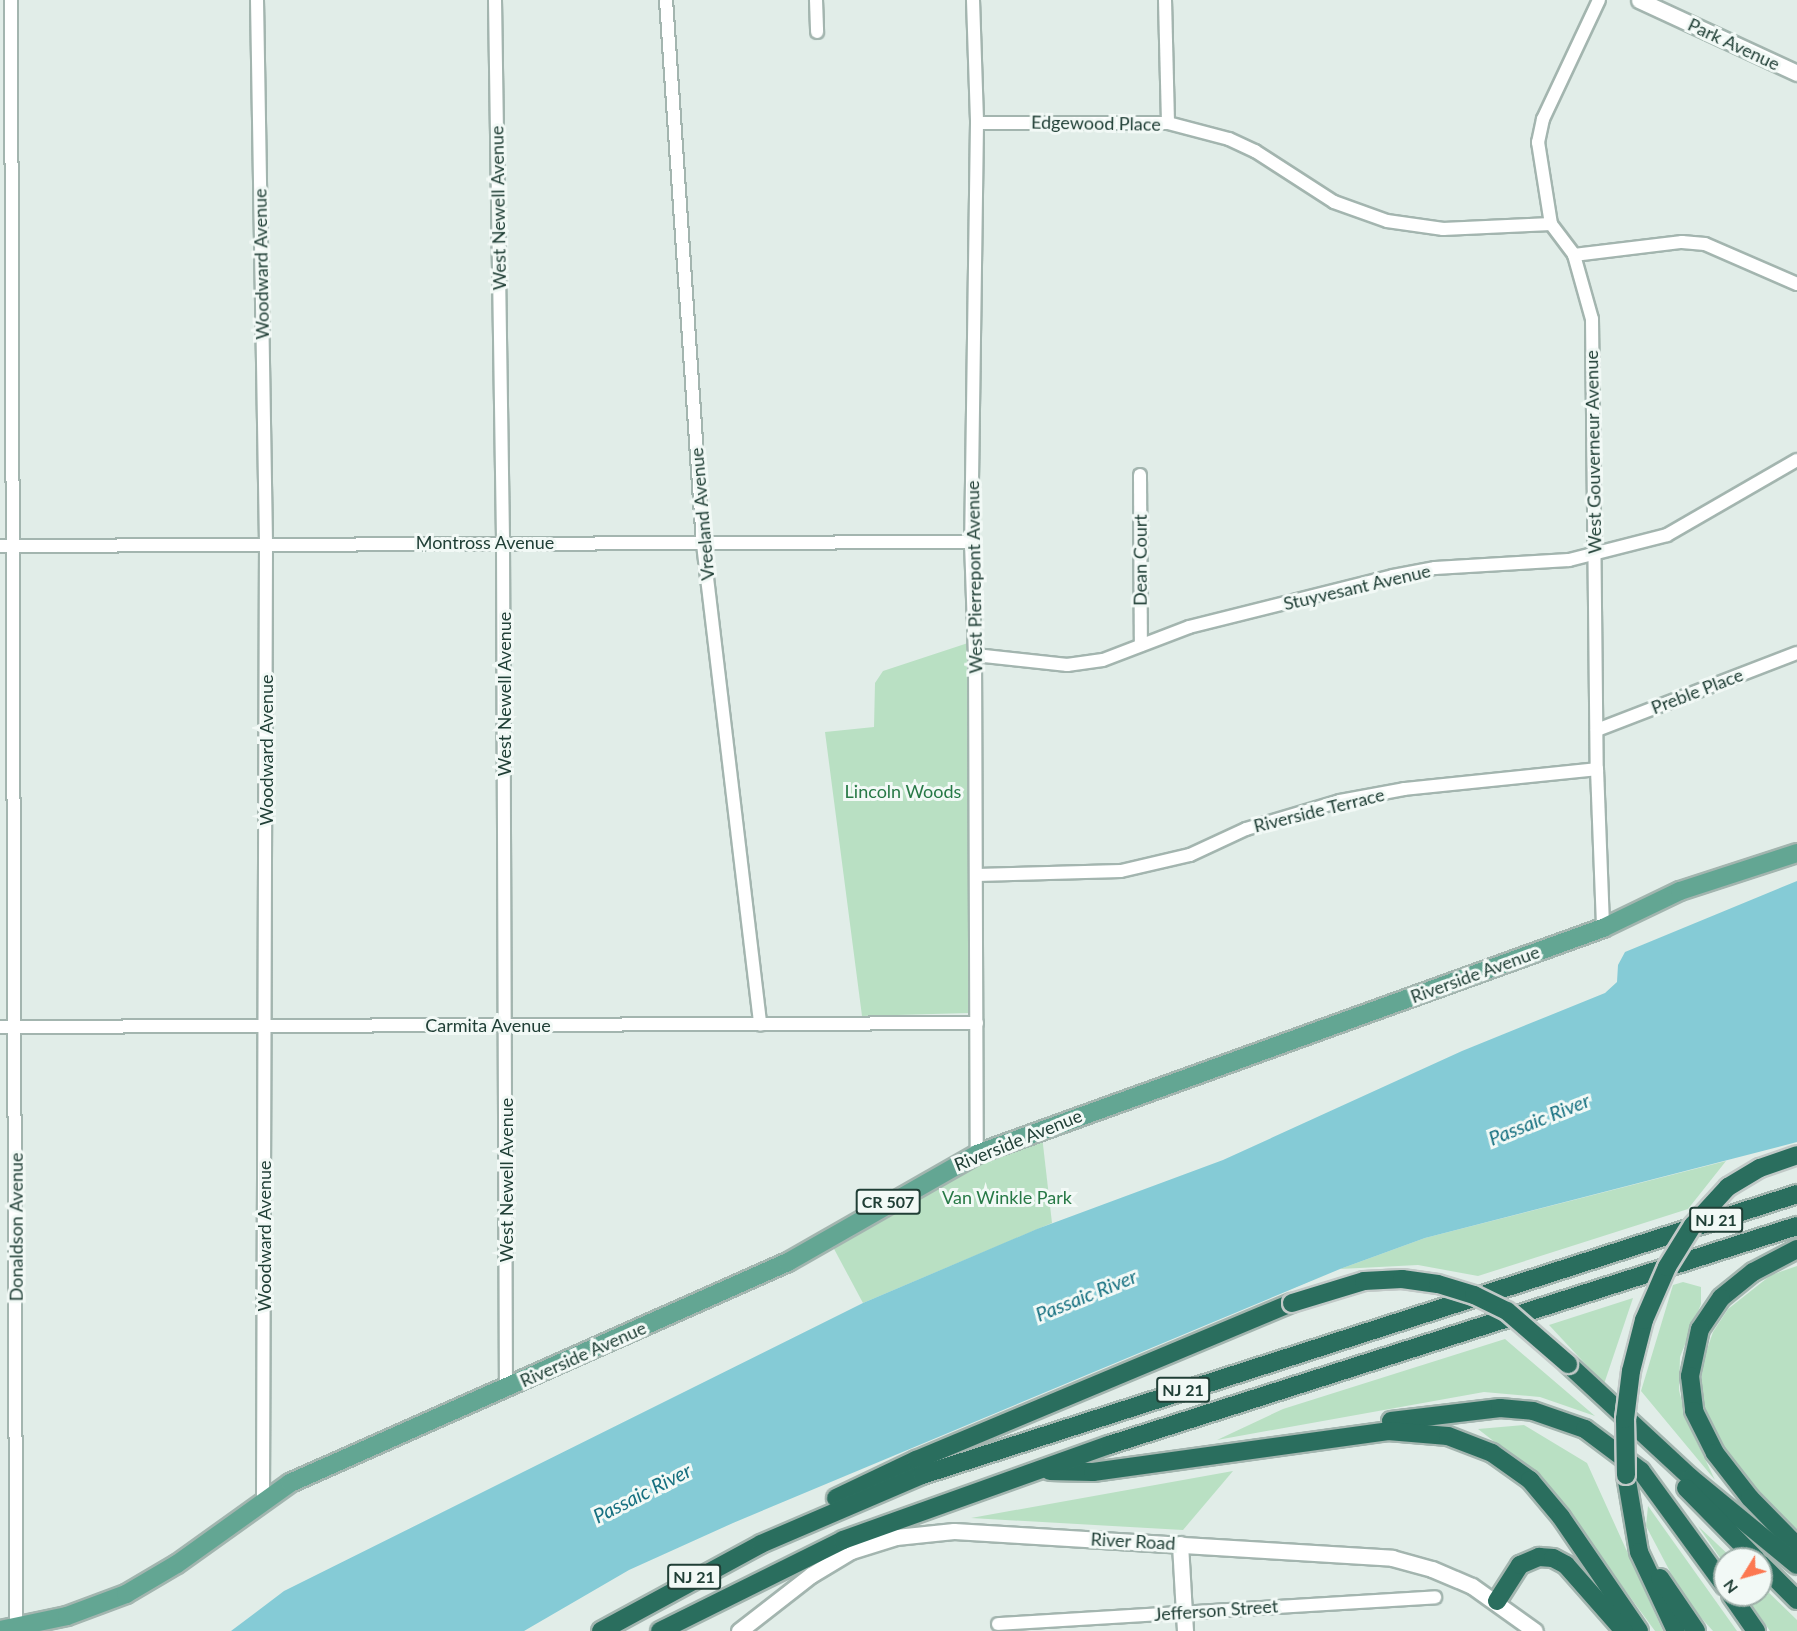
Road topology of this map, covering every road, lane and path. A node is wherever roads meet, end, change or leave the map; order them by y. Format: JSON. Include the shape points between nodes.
{"nodes":[{"id":1,"x":11,"y":0,"type":"edge"},
{"id":2,"x":257,"y":0,"type":"edge"},
{"id":3,"x":495,"y":0,"type":"edge"},
{"id":4,"x":666,"y":0,"type":"edge"},
{"id":5,"x":816,"y":0,"type":"edge"},
{"id":6,"x":973,"y":0,"type":"edge"},
{"id":7,"x":1165,"y":0,"type":"edge"},
{"id":8,"x":1599,"y":0,"type":"edge"},
{"id":9,"x":1639,"y":0,"type":"edge"},
{"id":10,"x":817,"y":32,"type":"dead end"},
{"id":11,"x":1797,"y":73,"type":"edge"},
{"id":12,"x":977,"y":123,"type":"junction"},
{"id":13,"x":1168,"y":123,"type":"junction"},
{"id":14,"x":1551,"y":224,"type":"junction"},
{"id":15,"x":1574,"y":255,"type":"junction"},
{"id":16,"x":1797,"y":284,"type":"edge"},
{"id":17,"x":1797,"y":460,"type":"edge"},
{"id":18,"x":1140,"y":475,"type":"dead end"},
{"id":19,"x":503,"y":542,"type":"junction"},
{"id":20,"x":971,"y":542,"type":"junction"},
{"id":21,"x":266,"y":543,"type":"junction"},
{"id":22,"x":703,"y":544,"type":"junction"},
{"id":23,"x":0,"y":546,"type":"edge"},
{"id":24,"x":13,"y":546,"type":"junction"},
{"id":25,"x":1594,"y":551,"type":"junction"},
{"id":26,"x":1141,"y":645,"type":"junction"},
{"id":27,"x":1797,"y":653,"type":"edge"},
{"id":28,"x":975,"y":655,"type":"junction"},
{"id":29,"x":1597,"y":730,"type":"junction"},
{"id":30,"x":1597,"y":769,"type":"junction"},
{"id":31,"x":1797,"y":853,"type":"edge"},
{"id":32,"x":977,"y":875,"type":"junction"},
{"id":33,"x":1603,"y":928,"type":"junction"},
{"id":34,"x":977,"y":1023,"type":"junction"},
{"id":35,"x":264,"y":1025,"type":"junction"},
{"id":36,"x":505,"y":1025,"type":"junction"},
{"id":37,"x":760,"y":1025,"type":"junction"},
{"id":38,"x":0,"y":1027,"type":"edge"},
{"id":39,"x":15,"y":1027,"type":"junction"},
{"id":40,"x":977,"y":1154,"type":"junction"},
{"id":41,"x":1797,"y":1155,"type":"edge"},
{"id":42,"x":1797,"y":1194,"type":"edge"},
{"id":43,"x":1797,"y":1226,"type":"edge"},
{"id":44,"x":1797,"y":1249,"type":"edge"},
{"id":45,"x":506,"y":1389,"type":"junction"},
{"id":46,"x":1606,"y":1402,"type":"junction"},
{"id":47,"x":1266,"y":1445,"type":"junction"},
{"id":48,"x":1037,"y":1471,"type":"junction"},
{"id":49,"x":1627,"y":1482,"type":"junction"},
{"id":50,"x":263,"y":1500,"type":"junction"},
{"id":51,"x":1180,"y":1544,"type":"junction"},
{"id":52,"x":1797,"y":1546,"type":"edge"},
{"id":53,"x":1745,"y":1547,"type":"edge"},
{"id":54,"x":738,"y":1555,"type":"junction"},
{"id":55,"x":1797,"y":1565,"type":"edge"},
{"id":56,"x":1713,"y":1569,"type":"edge"},
{"id":57,"x":1773,"y":1576,"type":"edge"},
{"id":58,"x":1435,"y":1596,"type":"dead end"},
{"id":59,"x":1797,"y":1600,"type":"edge"},
{"id":60,"x":651,"y":1601,"type":"junction"},
{"id":61,"x":1497,"y":1601,"type":"junction"},
{"id":62,"x":1739,"y":1607,"type":"edge"},
{"id":63,"x":1184,"y":1612,"type":"junction"},
{"id":64,"x":998,"y":1624,"type":"dead end"},
{"id":65,"x":11,"y":1629,"type":"edge"},
{"id":66,"x":588,"y":1631,"type":"edge"},
{"id":67,"x":601,"y":1631,"type":"edge"},
{"id":68,"x":660,"y":1631,"type":"edge"},
{"id":69,"x":740,"y":1631,"type":"edge"},
{"id":70,"x":1185,"y":1631,"type":"edge"},
{"id":71,"x":1535,"y":1631,"type":"edge"},
{"id":72,"x":1624,"y":1631,"type":"edge"},
{"id":73,"x":1639,"y":1631,"type":"edge"},
{"id":74,"x":1676,"y":1631,"type":"edge"},
{"id":75,"x":1696,"y":1631,"type":"edge"},
{"id":76,"x":1756,"y":1631,"type":"edge"}],
"edges":[{"from":1,"to":24,"type":"street","name":"Donaldson Avenue"},
{"from":2,"to":21,"type":"street","name":"Woodward Avenue"},
{"from":3,"to":19,"type":"street","name":"West Newell Avenue"},
{"from":4,"to":22,"type":"street","name":"Vreeland Avenue"},
{"from":5,"to":10,"type":"street"},
{"from":6,"to":12,"type":"street","name":"West Pierrepont Avenue"},
{"from":7,"to":13,"type":"street"},
{"from":8,"to":14,"type":"street","name":"West Gouverneur Avenue","via":[[1543,119],[1538,158]]},
{"from":9,"to":11,"type":"street","name":"Park Avenue"},
{"from":12,"to":13,"type":"street","name":"Edgewood Place"},
{"from":12,"to":20,"type":"street","name":"West Pierrepont Avenue"},
{"from":13,"to":14,"type":"street","name":"Edgewood Place","via":[[1238,143],[1334,202],[1387,221],[1443,229]]},
{"from":14,"to":15,"type":"street","name":"West Gouverneur Avenue"},
{"from":15,"to":16,"type":"street","via":[[1682,242],[1705,244]]},
{"from":15,"to":25,"type":"street","name":"West Gouverneur Avenue","via":[[1592,319]]},
{"from":17,"to":25,"type":"street","name":"Stuyvesant Avenue","via":[[1667,535]]},
{"from":18,"to":26,"type":"street","name":"Dean Court"},
{"from":19,"to":21,"type":"street","name":"Montross Avenue"},
{"from":19,"to":22,"type":"street","name":"Montross Avenue"},
{"from":19,"to":36,"type":"street","name":"West Newell Avenue"},
{"from":20,"to":22,"type":"street","name":"Montross Avenue"},
{"from":20,"to":28,"type":"street","name":"West Pierrepont Avenue"},
{"from":21,"to":24,"type":"street","name":"Montross Avenue"},
{"from":21,"to":35,"type":"street","name":"Woodward Avenue"},
{"from":22,"to":37,"type":"street","name":"Vreeland Avenue"},
{"from":23,"to":24,"type":"street","name":"Montross Avenue"},
{"from":24,"to":39,"type":"street","name":"Donaldson Avenue"},
{"from":25,"to":26,"type":"street","name":"Stuyvesant Avenue","via":[[1569,560],[1436,568],[1393,576],[1216,620]]},
{"from":25,"to":29,"type":"street","name":"West Gouverneur Avenue"},
{"from":26,"to":28,"type":"street","name":"Stuyvesant Avenue","via":[[1103,660],[1077,664]]},
{"from":27,"to":29,"type":"street","name":"Preble Place"},
{"from":28,"to":32,"type":"street","name":"West Pierrepont Avenue"},
{"from":29,"to":30,"type":"street","name":"West Gouverneur Avenue"},
{"from":30,"to":32,"type":"street","name":"Riverside Terrace","via":[[1404,789],[1340,801],[1246,829],[1190,855],[1121,872]]},
{"from":30,"to":33,"type":"street","name":"West Gouverneur Avenue"},
{"from":31,"to":33,"type":"main road","name":"Riverside Avenue","number":"CR 507","via":[[1680,891]]},
{"from":32,"to":34,"type":"street","name":"West Pierrepont Avenue"},
{"from":33,"to":40,"type":"main road","name":"Riverside Avenue","number":"CR 507"},
{"from":34,"to":37,"type":"street","name":"Carmita Avenue"},
{"from":34,"to":40,"type":"street","name":"West Pierrepont Avenue"},
{"from":35,"to":36,"type":"street","name":"Carmita Avenue"},
{"from":35,"to":39,"type":"street","name":"Carmita Avenue"},
{"from":35,"to":50,"type":"street","name":"Woodward Avenue"},
{"from":36,"to":37,"type":"street","name":"Carmita Avenue"},
{"from":36,"to":45,"type":"street","name":"West Newell Avenue"},
{"from":38,"to":39,"type":"street","name":"Carmita Avenue"},
{"from":39,"to":65,"type":"street","name":"Donaldson Avenue"},
{"from":40,"to":45,"type":"main road","name":"Riverside Avenue","number":"CR 507","via":[[935,1174],[788,1262]]},
{"from":41,"to":49,"type":"highway","bridge":true,"via":[[1760,1168],[1728,1187],[1693,1225],[1667,1267],[1644,1320],[1631,1371],[1625,1419]]},
{"from":42,"to":54,"type":"highway","number":"NJ 21","via":[[962,1461],[844,1506]]},
{"from":43,"to":48,"type":"highway","number":"NJ 21"},
{"from":44,"to":52,"type":"highway","via":[[1742,1279],[1713,1308],[1696,1339],[1690,1382],[1694,1411],[1715,1454],[1755,1504]]},
{"from":45,"to":50,"type":"main road","name":"Riverside Avenue","number":"CR 507","via":[[323,1467]]},
{"from":46,"to":53,"type":"highway"},
{"from":46,"to":54,"type":"highway","bridge":true,"via":[[1527,1326],[1486,1299],[1451,1287],[1401,1279],[1333,1288],[870,1480]]},
{"from":46,"to":55,"type":"highway"},
{"from":47,"to":48,"type":"highway","via":[[1093,1472]]},
{"from":47,"to":56,"type":"highway","via":[[1476,1409],[1511,1408],[1554,1417],[1594,1434],[1632,1461]]},
{"from":47,"to":73,"type":"highway","via":[[1411,1430],[1448,1436],[1492,1453],[1546,1497]]},
{"from":48,"to":68,"type":"highway","number":"NJ 21","via":[[843,1540]]},
{"from":49,"to":74,"type":"highway","via":[[1641,1557]]},
{"from":49,"to":75,"type":"highway","via":[[1658,1574]]},
{"from":50,"to":65,"type":"main road","name":"Riverside Avenue","number":"CR 507","via":[[177,1564],[126,1594],[67,1616]]},
{"from":51,"to":61,"type":"street","name":"River Road","via":[[1392,1558],[1445,1573]]},
{"from":51,"to":63,"type":"street"},
{"from":51,"to":69,"type":"street","name":"River Road","via":[[991,1532],[924,1532],[869,1544],[826,1565]]},
{"from":54,"to":60,"type":"highway","number":"NJ 21"},
{"from":57,"to":59,"type":"highway"},
{"from":58,"to":63,"type":"street","name":"Jefferson Street"},
{"from":60,"to":66,"type":"highway"},
{"from":60,"to":67,"type":"highway","number":"NJ 21"},
{"from":61,"to":71,"type":"street","name":"River Road"},
{"from":61,"to":72,"type":"highway","via":[[1520,1565],[1539,1557],[1553,1558],[1566,1565]]},
{"from":62,"to":76,"type":"highway"},
{"from":63,"to":64,"type":"street","name":"Jefferson Street"},
{"from":63,"to":70,"type":"street"}]}
